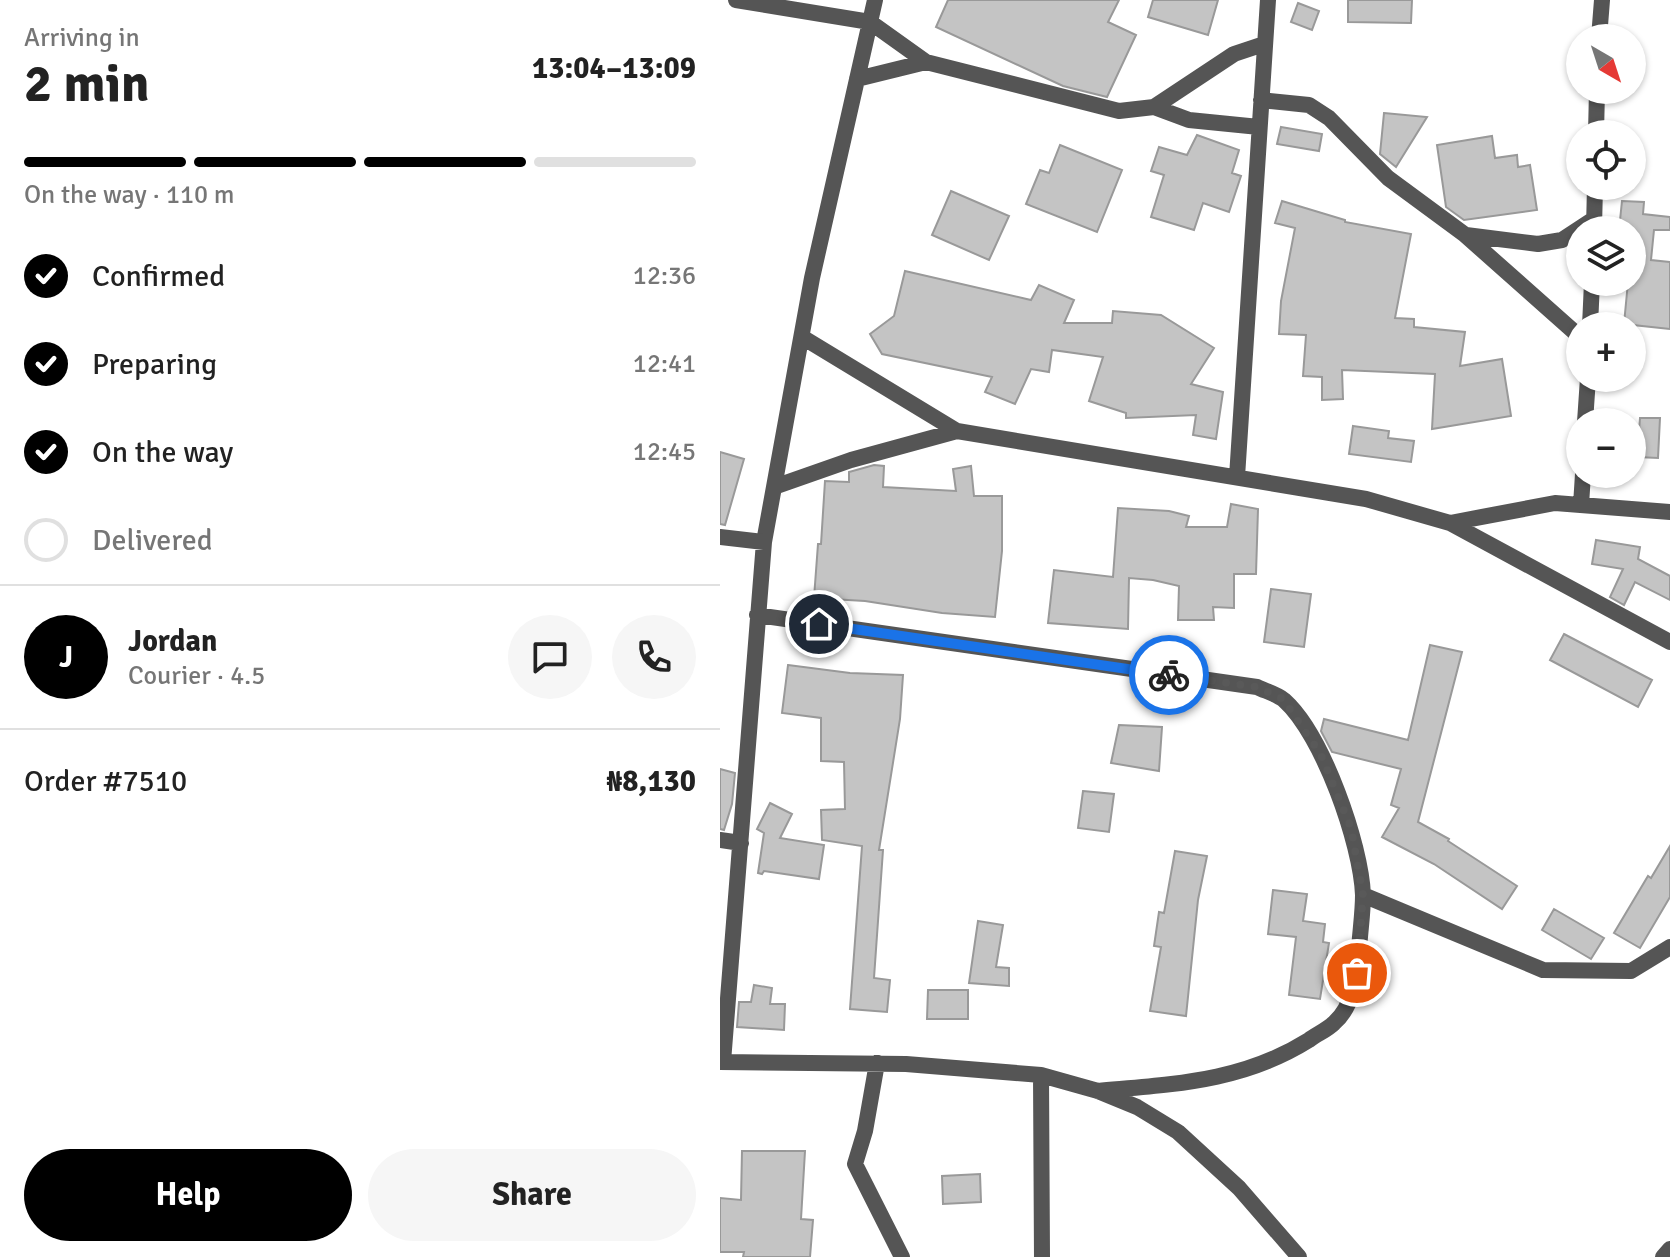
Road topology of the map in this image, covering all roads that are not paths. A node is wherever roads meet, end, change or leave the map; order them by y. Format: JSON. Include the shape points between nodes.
{"nodes":[{"id":1,"x":736,"y":0,"type":"edge"},
{"id":2,"x":875,"y":0,"type":"edge"},
{"id":3,"x":1268,"y":0,"type":"edge"},
{"id":4,"x":1602,"y":0,"type":"edge"},
{"id":5,"x":870,"y":22,"type":"junction"},
{"id":6,"x":1600,"y":24,"type":"edge"},
{"id":7,"x":1264,"y":44,"type":"junction"},
{"id":8,"x":926,"y":62,"type":"junction"},
{"id":9,"x":857,"y":79,"type":"junction"},
{"id":10,"x":1261,"y":100,"type":"junction"},
{"id":11,"x":1154,"y":107,"type":"junction"},
{"id":12,"x":1259,"y":127,"type":"junction"},
{"id":13,"x":1464,"y":234,"type":"junction"},
{"id":14,"x":1566,"y":238,"type":"edge"},
{"id":15,"x":1566,"y":325,"type":"edge"},
{"id":16,"x":802,"y":337,"type":"junction"},
{"id":17,"x":957,"y":431,"type":"junction"},
{"id":18,"x":1237,"y":477,"type":"junction"},
{"id":19,"x":774,"y":487,"type":"junction"},
{"id":20,"x":1582,"y":488,"type":"edge"},
{"id":21,"x":1581,"y":505,"type":"junction"},
{"id":22,"x":1670,"y":512,"type":"edge"},
{"id":23,"x":1450,"y":523,"type":"junction"},
{"id":24,"x":720,"y":537,"type":"edge"},
{"id":25,"x":764,"y":542,"type":"junction"},
{"id":26,"x":757,"y":615,"type":"junction"},
{"id":27,"x":1670,"y":642,"type":"edge"},
{"id":28,"x":720,"y":840,"type":"edge"},
{"id":29,"x":741,"y":843,"type":"junction"},
{"id":30,"x":1363,"y":895,"type":"junction"},
{"id":31,"x":1670,"y":947,"type":"edge"},
{"id":32,"x":722,"y":1062,"type":"edge"},
{"id":33,"x":877,"y":1063,"type":"junction"},
{"id":34,"x":1041,"y":1075,"type":"junction"},
{"id":35,"x":1098,"y":1091,"type":"junction"},
{"id":36,"x":1670,"y":1249,"type":"edge"},
{"id":37,"x":902,"y":1257,"type":"edge"},
{"id":38,"x":1042,"y":1257,"type":"edge"},
{"id":39,"x":1299,"y":1257,"type":"edge"},
{"id":40,"x":1663,"y":1257,"type":"edge"}],
"edges":[{"from":1,"to":5,"type":"street"},
{"from":2,"to":5,"type":"street"},
{"from":3,"to":7,"type":"street"},
{"from":4,"to":6,"type":"street"},
{"from":5,"to":8,"type":"street"},
{"from":5,"to":9,"type":"street"},
{"from":7,"to":10,"type":"street"},
{"from":7,"to":11,"type":"street","via":[[1234,54]]},
{"from":8,"to":9,"type":"street"},
{"from":8,"to":11,"type":"street","via":[[1119,111]]},
{"from":9,"to":16,"type":"street"},
{"from":10,"to":12,"type":"street"},
{"from":10,"to":13,"type":"street","via":[[1309,105],[1329,118],[1388,178]]},
{"from":11,"to":12,"type":"street","via":[[1189,120]]},
{"from":12,"to":18,"type":"street"},
{"from":13,"to":14,"type":"street","via":[[1538,244]]},
{"from":13,"to":15,"type":"street"},
{"from":16,"to":17,"type":"street"},
{"from":16,"to":19,"type":"street"},
{"from":17,"to":18,"type":"street"},
{"from":17,"to":19,"type":"street"},
{"from":18,"to":23,"type":"street","via":[[1366,499]]},
{"from":19,"to":25,"type":"street"},
{"from":20,"to":21,"type":"street"},
{"from":21,"to":22,"type":"street"},
{"from":21,"to":23,"type":"street","via":[[1555,503]]},
{"from":23,"to":27,"type":"street"},
{"from":24,"to":25,"type":"street"},
{"from":25,"to":26,"type":"street"},
{"from":26,"to":29,"type":"street"},
{"from":26,"to":30,"type":"street","via":[[1257,687],[1283,699],[1321,755],[1351,828]]},
{"from":28,"to":29,"type":"street"},
{"from":29,"to":32,"type":"street"},
{"from":30,"to":31,"type":"street","via":[[1543,970],[1631,971]]},
{"from":30,"to":35,"type":"street","via":[[1357,973],[1347,1006],[1335,1023],[1257,1067],[1192,1082]]},
{"from":32,"to":33,"type":"street"},
{"from":33,"to":34,"type":"street"},
{"from":33,"to":37,"type":"street","via":[[855,1164]]},
{"from":34,"to":35,"type":"street"},
{"from":34,"to":38,"type":"street"},
{"from":35,"to":39,"type":"street","via":[[1178,1132],[1239,1188]]},
{"from":36,"to":40,"type":"street"}]}
